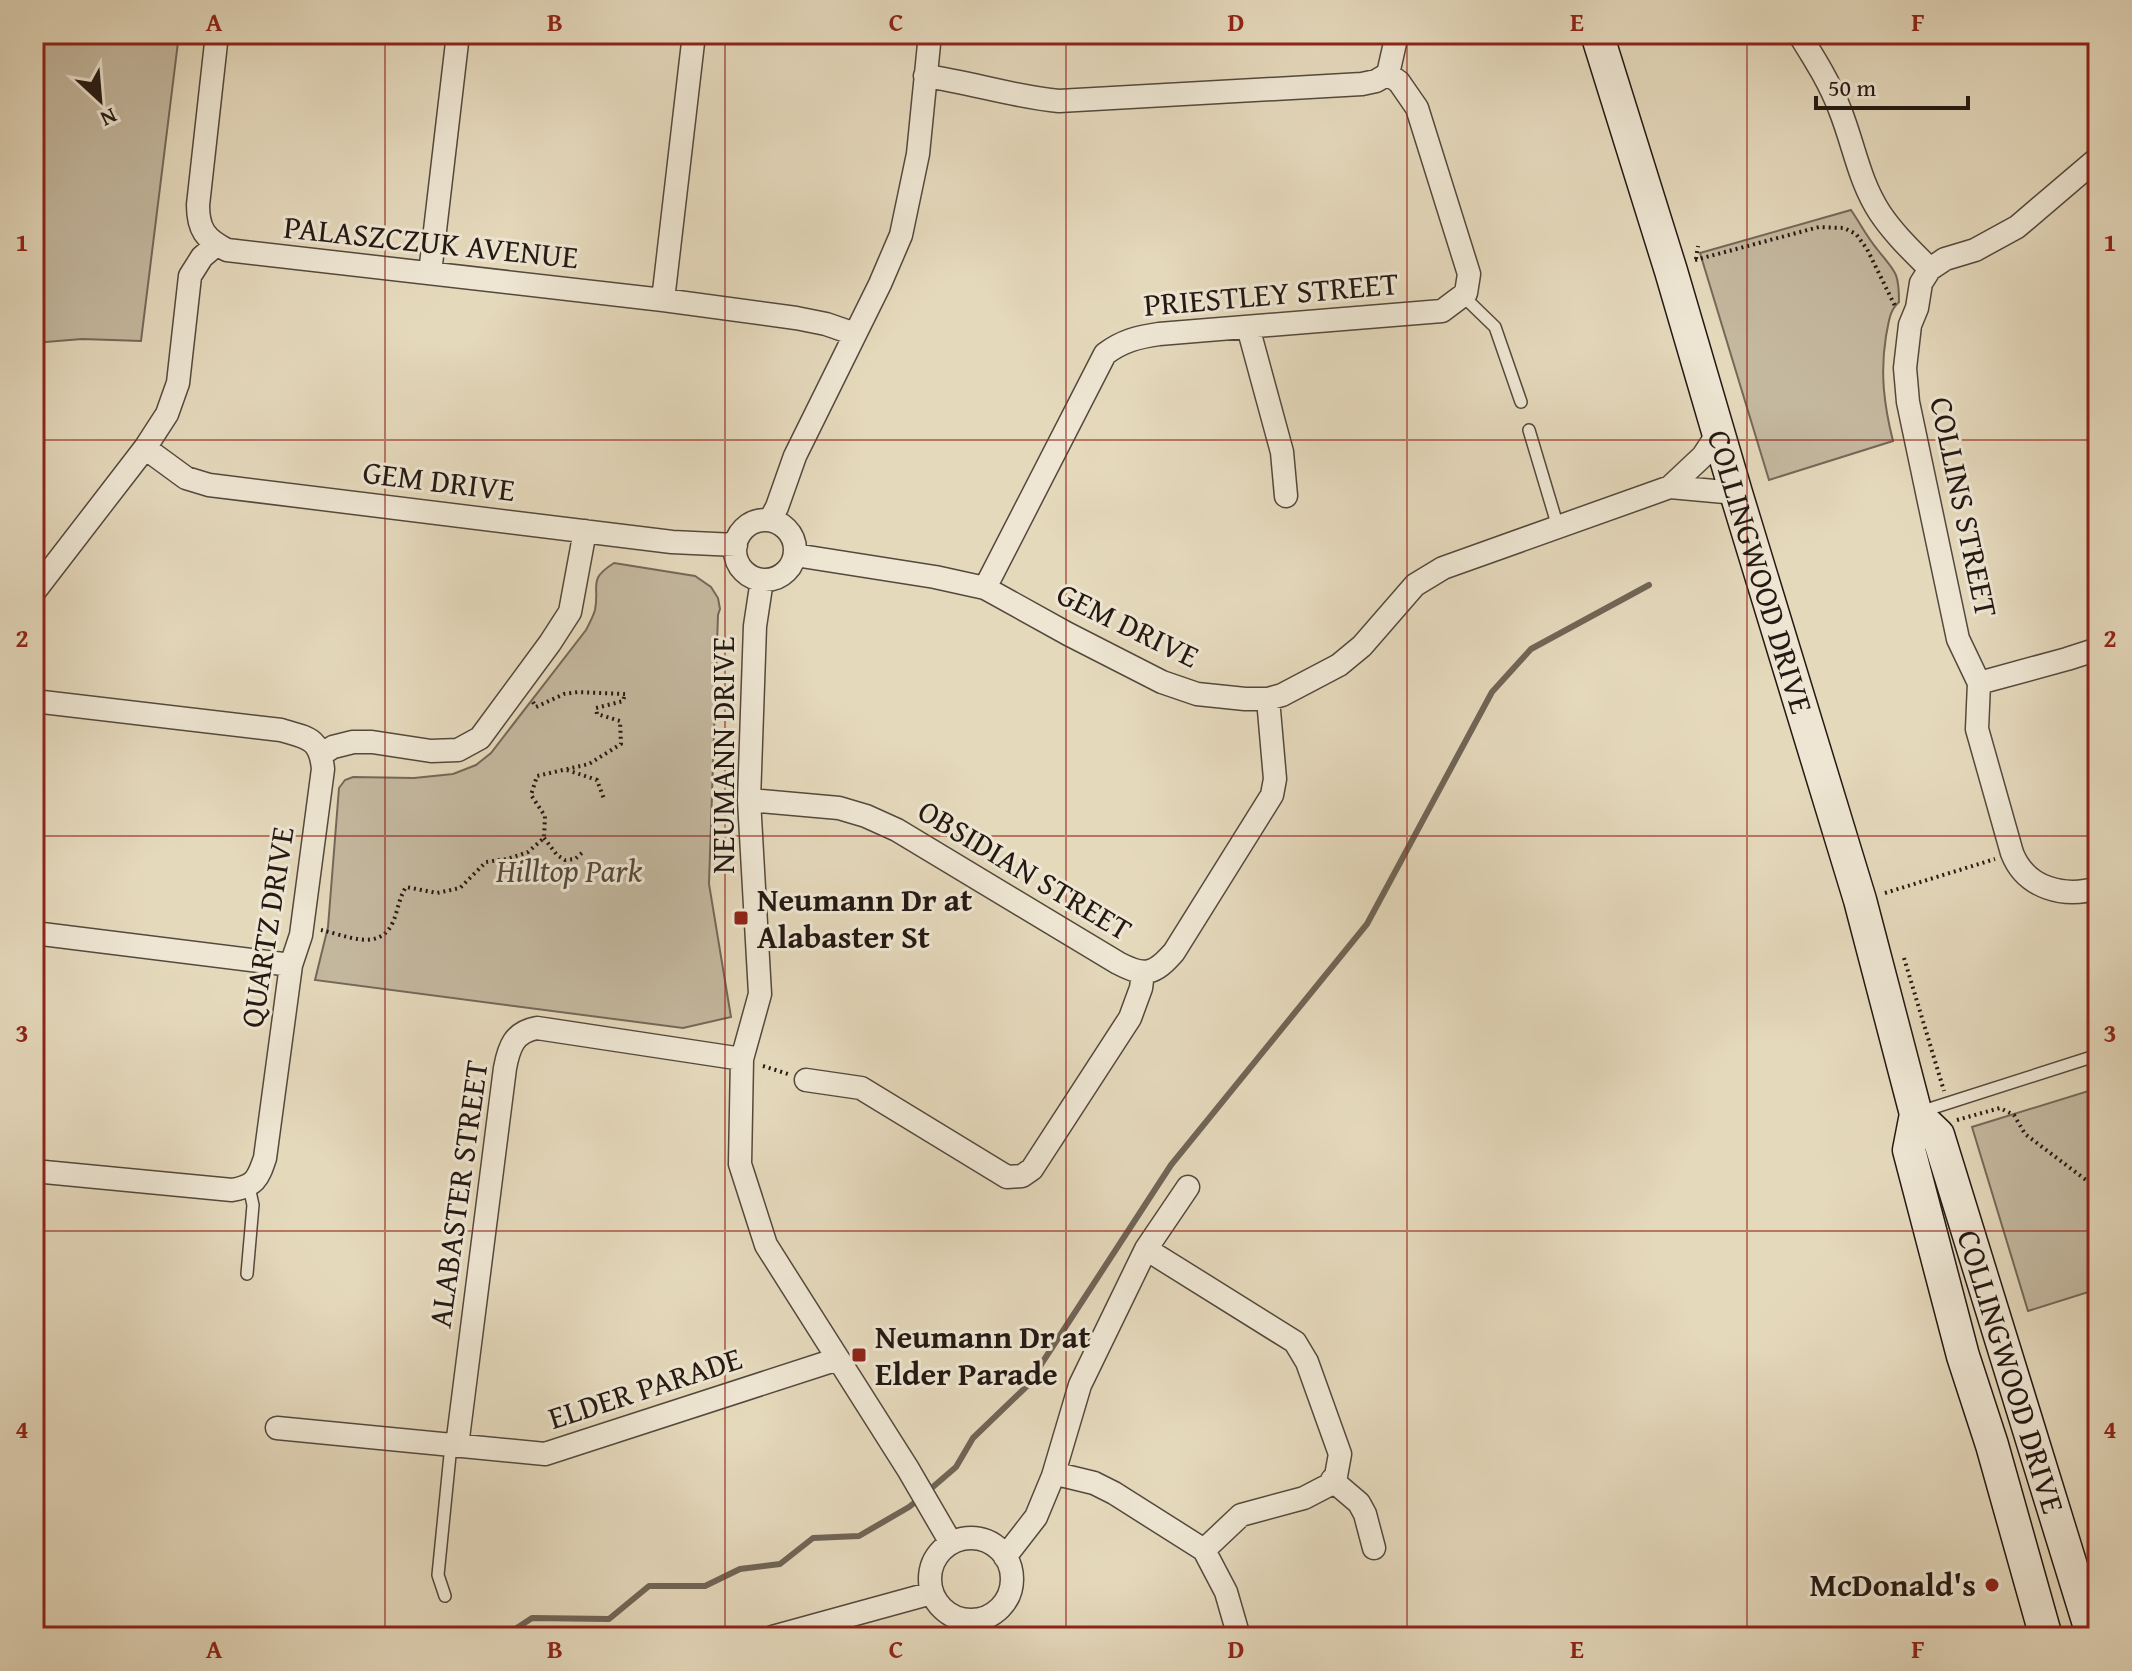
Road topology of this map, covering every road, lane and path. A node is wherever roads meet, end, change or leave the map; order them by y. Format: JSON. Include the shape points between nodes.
{"nodes":[{"id":1,"x":217,"y":34,"type":"edge"},
{"id":2,"x":458,"y":34,"type":"edge"},
{"id":3,"x":694,"y":34,"type":"edge"},
{"id":4,"x":930,"y":34,"type":"edge"},
{"id":5,"x":1393,"y":34,"type":"edge"},
{"id":6,"x":1597,"y":34,"type":"edge"},
{"id":7,"x":1799,"y":34,"type":"edge"},
{"id":8,"x":1388,"y":74,"type":"junction"},
{"id":9,"x":925,"y":76,"type":"junction"},
{"id":10,"x":2098,"y":158,"type":"edge"},
{"id":11,"x":216,"y":245,"type":"junction"},
{"id":12,"x":1698,"y":246,"type":"dead end"},
{"id":13,"x":1684,"y":266,"type":"junction"},
{"id":14,"x":1930,"y":269,"type":"junction"},
{"id":15,"x":430,"y":273,"type":"junction"},
{"id":16,"x":1462,"y":295,"type":"junction"},
{"id":17,"x":663,"y":300,"type":"junction"},
{"id":18,"x":1910,"y":325,"type":"junction"},
{"id":19,"x":1248,"y":327,"type":"junction"},
{"id":20,"x":855,"y":334,"type":"junction"},
{"id":21,"x":1521,"y":402,"type":"dead end"},
{"id":22,"x":1529,"y":430,"type":"dead end"},
{"id":23,"x":1718,"y":433,"type":"junction"},
{"id":24,"x":145,"y":448,"type":"junction"},
{"id":25,"x":1670,"y":487,"type":"junction"},
{"id":26,"x":1736,"y":493,"type":"junction"},
{"id":27,"x":1286,"y":496,"type":"dead end"},
{"id":28,"x":770,"y":520,"type":"junction"},
{"id":29,"x":1558,"y":527,"type":"junction"},
{"id":30,"x":585,"y":531,"type":"junction"},
{"id":31,"x":736,"y":545,"type":"junction"},
{"id":32,"x":795,"y":555,"type":"junction"},
{"id":33,"x":762,"y":580,"type":"junction"},
{"id":34,"x":985,"y":588,"type":"junction"},
{"id":35,"x":34,"y":592,"type":"edge"},
{"id":36,"x":2098,"y":649,"type":"edge"},
{"id":37,"x":1979,"y":683,"type":"junction"},
{"id":38,"x":530,"y":696,"type":"dead end"},
{"id":39,"x":1268,"y":699,"type":"junction"},
{"id":40,"x":34,"y":701,"type":"edge"},
{"id":41,"x":322,"y":754,"type":"junction"},
{"id":42,"x":565,"y":769,"type":"junction"},
{"id":43,"x":604,"y":799,"type":"dead end"},
{"id":44,"x":749,"y":800,"type":"junction"},
{"id":45,"x":544,"y":838,"type":"junction"},
{"id":46,"x":583,"y":852,"type":"dead end"},
{"id":47,"x":2012,"y":853,"type":"junction"},
{"id":48,"x":2098,"y":888,"type":"edge"},
{"id":49,"x":1860,"y":900,"type":"junction"},
{"id":50,"x":326,"y":931,"type":"dead end"},
{"id":51,"x":34,"y":933,"type":"edge"},
{"id":52,"x":291,"y":965,"type":"junction"},
{"id":53,"x":1143,"y":973,"type":"junction"},
{"id":54,"x":2098,"y":1055,"type":"edge"},
{"id":55,"x":742,"y":1059,"type":"junction"},
{"id":56,"x":806,"y":1080,"type":"joint"},
{"id":57,"x":1916,"y":1114,"type":"junction"},
{"id":58,"x":1953,"y":1122,"type":"dead end"},
{"id":59,"x":34,"y":1171,"type":"edge"},
{"id":60,"x":249,"y":1187,"type":"junction"},
{"id":61,"x":1188,"y":1187,"type":"dead end"},
{"id":62,"x":2098,"y":1189,"type":"edge"},
{"id":63,"x":1146,"y":1249,"type":"junction"},
{"id":64,"x":247,"y":1274,"type":"dead end"},
{"id":65,"x":838,"y":1359,"type":"junction"},
{"id":66,"x":277,"y":1428,"type":"dead end"},
{"id":67,"x":454,"y":1446,"type":"junction"},
{"id":68,"x":1053,"y":1476,"type":"junction"},
{"id":69,"x":1332,"y":1480,"type":"junction"},
{"id":70,"x":951,"y":1543,"type":"junction"},
{"id":71,"x":1374,"y":1548,"type":"dead end"},
{"id":72,"x":1204,"y":1550,"type":"junction"},
{"id":73,"x":1005,"y":1557,"type":"junction"},
{"id":74,"x":932,"y":1593,"type":"junction"},
{"id":75,"x":445,"y":1596,"type":"dead end"},
{"id":76,"x":2093,"y":1623,"type":"edge"},
{"id":77,"x":987,"y":1628,"type":"edge"},
{"id":78,"x":2042,"y":1636,"type":"edge"},
{"id":79,"x":772,"y":1637,"type":"edge"},
{"id":80,"x":1239,"y":1637,"type":"edge"}],
"edges":[{"from":1,"to":11,"type":"street","via":[[198,205],[204,234]]},
{"from":2,"to":15,"type":"street"},
{"from":3,"to":17,"type":"street"},
{"from":4,"to":9,"type":"street"},
{"from":5,"to":8,"type":"street"},
{"from":6,"to":13,"type":"main road","name":"COLLINGWOOD DRIVE"},
{"from":7,"to":14,"type":"street","via":[[1841,111],[1853,155],[1880,212]]},
{"from":8,"to":9,"type":"street","via":[[1362,84],[1059,101]]},
{"from":8,"to":16,"type":"street","via":[[1417,108],[1469,274]]},
{"from":9,"to":20,"type":"street","via":[[918,154],[901,235]]},
{"from":10,"to":14,"type":"street","via":[[2017,227]]},
{"from":11,"to":15,"type":"street","name":"PALASZCZUK AVENUE","via":[[237,253]]},
{"from":11,"to":24,"type":"street","via":[[190,276],[178,383],[167,414]]},
{"from":12,"to":13,"type":"path"},
{"from":13,"to":18,"type":"path","via":[[1819,227],[1844,228],[1867,249],[1898,320]]},
{"from":13,"to":23,"type":"main road","name":"COLLINGWOOD DRIVE"},
{"from":14,"to":18,"type":"street","name":"COLLINS STREET"},
{"from":15,"to":17,"type":"street","name":"PALASZCZUK AVENUE"},
{"from":16,"to":19,"type":"street","name":"PRIESTLEY STREET","via":[[1442,311]]},
{"from":16,"to":21,"type":"lane","via":[[1495,327]]},
{"from":17,"to":20,"type":"street","name":"PALASZCZUK AVENUE","via":[[796,318]]},
{"from":18,"to":37,"type":"street","name":"COLLINS STREET","via":[[1908,402],[1958,639]]},
{"from":19,"to":27,"type":"street","via":[[1282,452]]},
{"from":19,"to":34,"type":"street","name":"PRIESTLEY STREET","via":[[1138,337],[1105,354]]},
{"from":20,"to":28,"type":"street"},
{"from":22,"to":29,"type":"lane"},
{"from":23,"to":25,"type":"street","name":"GEM DRIVE","via":[[1703,456]]},
{"from":23,"to":26,"type":"main road","name":"COLLINGWOOD DRIVE"},
{"from":24,"to":30,"type":"street","name":"GEM DRIVE","via":[[186,478],[209,485]]},
{"from":24,"to":35,"type":"street"},
{"from":25,"to":26,"type":"street","name":"GEM DRIVE"},
{"from":25,"to":29,"type":"street","name":"GEM DRIVE"},
{"from":26,"to":49,"type":"main road","name":"COLLINGWOOD DRIVE"},
{"from":28,"to":31,"type":"street","via":[[752,523]]},
{"from":28,"to":32,"type":"street","via":[[786,528]]},
{"from":29,"to":39,"type":"street","name":"GEM DRIVE","via":[[1443,568],[1415,585],[1339,665]]},
{"from":30,"to":31,"type":"street","name":"GEM DRIVE"},
{"from":30,"to":41,"type":"street","via":[[570,612],[480,738],[458,750],[353,742]]},
{"from":31,"to":33,"type":"street","via":[[739,564]]},
{"from":32,"to":33,"type":"street","via":[[780,576]]},
{"from":32,"to":34,"type":"street","name":"GEM DRIVE"},
{"from":33,"to":44,"type":"street","name":"NEUMANN DRIVE","via":[[755,626]]},
{"from":34,"to":39,"type":"street","name":"GEM DRIVE","via":[[1162,682],[1197,694]]},
{"from":36,"to":37,"type":"street"},
{"from":37,"to":47,"type":"street","name":"COLLINS STREET","via":[[1977,729]]},
{"from":38,"to":42,"type":"path","via":[[536,707],[564,694],[625,694],[623,701],[596,708],[597,714],[620,721],[621,744],[589,764]]},
{"from":39,"to":53,"type":"street","name":"OBSIDIAN STREET","via":[[1272,795],[1174,952],[1162,965]]},
{"from":40,"to":41,"type":"street","via":[[281,730],[309,738]]},
{"from":41,"to":52,"type":"street","name":"QUARTZ DRIVE","via":[[301,935]]},
{"from":42,"to":43,"type":"path","via":[[597,780]]},
{"from":42,"to":45,"type":"path","via":[[537,776],[531,795],[545,816]]},
{"from":44,"to":53,"type":"street","name":"OBSIDIAN STREET","via":[[839,808],[866,816]]},
{"from":44,"to":55,"type":"street","name":"NEUMANN DRIVE","via":[[760,994]]},
{"from":45,"to":46,"type":"path","via":[[565,860]]},
{"from":45,"to":50,"type":"path","via":[[528,852],[486,862],[460,888],[437,893],[406,887],[381,938],[369,941]]},
{"from":47,"to":48,"type":"street","name":"COLLINS STREET","via":[[2031,878],[2056,892]]},
{"from":47,"to":49,"type":"path"},
{"from":49,"to":57,"type":"main road","name":"COLLINGWOOD DRIVE"},
{"from":51,"to":52,"type":"street"},
{"from":52,"to":60,"type":"street","name":"QUARTZ DRIVE","via":[[265,1158]]},
{"from":53,"to":56,"type":"street","via":[[1130,1018],[1032,1169],[1022,1176],[1007,1177],[861,1088]]},
{"from":54,"to":57,"type":"lane"},
{"from":55,"to":56,"type":"path"},
{"from":55,"to":65,"type":"street","name":"NEUMANN DRIVE","via":[[740,1164],[766,1245]]},
{"from":55,"to":67,"type":"street","name":"ALABASTER STREET","via":[[537,1028],[514,1041],[505,1068]]},
{"from":57,"to":76,"type":"main road","name":"COLLINGWOOD DRIVE","via":[[1938,1135]]},
{"from":57,"to":78,"type":"main road","name":"COLLINGWOOD DRIVE","via":[[1909,1150]]},
{"from":58,"to":62,"type":"path","via":[[2000,1108],[2014,1115],[2025,1134]]},
{"from":59,"to":60,"type":"street","via":[[232,1190]]},
{"from":60,"to":64,"type":"lane","via":[[253,1205]]},
{"from":61,"to":63,"type":"street"},
{"from":63,"to":68,"type":"street","via":[[1080,1385]]},
{"from":63,"to":69,"type":"street","via":[[1295,1342],[1340,1454]]},
{"from":65,"to":67,"type":"street","name":"ELDER PARADE","via":[[545,1454]]},
{"from":65,"to":70,"type":"street","name":"NEUMANN DRIVE"},
{"from":66,"to":67,"type":"street","name":"ELDER PARADE"},
{"from":67,"to":75,"type":"lane","via":[[438,1575]]},
{"from":68,"to":72,"type":"street","via":[[1094,1483]]},
{"from":68,"to":73,"type":"street","via":[[1036,1517]]},
{"from":69,"to":71,"type":"street","via":[[1359,1503]]},
{"from":69,"to":72,"type":"street","via":[[1304,1498],[1241,1515]]},
{"from":70,"to":73,"type":"street","via":[[981,1539]]},
{"from":70,"to":74,"type":"street","via":[[935,1559]]},
{"from":72,"to":80,"type":"street","via":[[1226,1592]]},
{"from":73,"to":77,"type":"street","via":[[1011,1568],[1010,1592]]},
{"from":74,"to":77,"type":"street","via":[[952,1616]]},
{"from":74,"to":79,"type":"street"},
{"from":76,"to":78,"type":"main road"}]}
